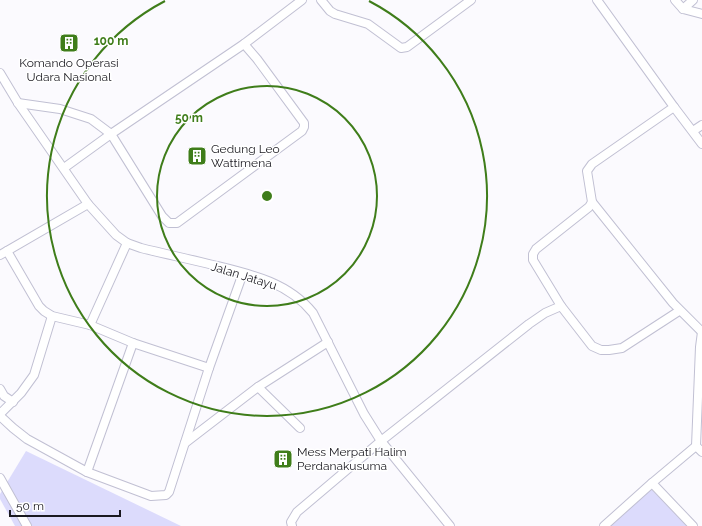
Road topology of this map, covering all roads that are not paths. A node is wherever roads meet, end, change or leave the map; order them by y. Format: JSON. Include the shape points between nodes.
{"nodes":[{"id":1,"x":302,"y":0,"type":"edge"},
{"id":2,"x":321,"y":0,"type":"edge"},
{"id":3,"x":471,"y":0,"type":"edge"},
{"id":4,"x":597,"y":0,"type":"edge"},
{"id":5,"x":675,"y":0,"type":"edge"},
{"id":6,"x":693,"y":0,"type":"edge"},
{"id":7,"x":683,"y":9,"type":"junction"},
{"id":8,"x":702,"y":14,"type":"edge"},
{"id":9,"x":244,"y":44,"type":"junction"},
{"id":10,"x":0,"y":73,"type":"edge"},
{"id":11,"x":18,"y":103,"type":"junction"},
{"id":12,"x":674,"y":107,"type":"junction"},
{"id":13,"x":702,"y":125,"type":"edge"},
{"id":14,"x":693,"y":131,"type":"junction"},
{"id":15,"x":111,"y":134,"type":"junction"},
{"id":16,"x":702,"y":144,"type":"edge"},
{"id":17,"x":64,"y":168,"type":"junction"},
{"id":18,"x":592,"y":202,"type":"junction"},
{"id":19,"x":88,"y":204,"type":"junction"},
{"id":20,"x":127,"y":243,"type":"junction"},
{"id":21,"x":4,"y":253,"type":"edge"},
{"id":22,"x":243,"y":273,"type":"junction"},
{"id":23,"x":561,"y":306,"type":"junction"},
{"id":24,"x":679,"y":311,"type":"junction"},
{"id":25,"x":52,"y":316,"type":"junction"},
{"id":26,"x":90,"y":325,"type":"junction"},
{"id":27,"x":702,"y":332,"type":"edge"},
{"id":28,"x":328,"y":342,"type":"junction"},
{"id":29,"x":133,"y":343,"type":"junction"},
{"id":30,"x":209,"y":368,"type":"junction"},
{"id":31,"x":258,"y":387,"type":"junction"},
{"id":32,"x":0,"y":389,"type":"edge"},
{"id":33,"x":13,"y":402,"type":"junction"},
{"id":34,"x":0,"y":415,"type":"edge"},
{"id":35,"x":300,"y":428,"type":"dead end"},
{"id":36,"x":381,"y":441,"type":"junction"},
{"id":37,"x":185,"y":443,"type":"junction"},
{"id":38,"x":699,"y":449,"type":"edge"},
{"id":39,"x":87,"y":472,"type":"junction"},
{"id":40,"x":0,"y":478,"type":"edge"},
{"id":41,"x":652,"y":483,"type":"junction"},
{"id":42,"x":27,"y":526,"type":"edge"},
{"id":43,"x":292,"y":526,"type":"edge"},
{"id":44,"x":450,"y":526,"type":"edge"},
{"id":45,"x":604,"y":526,"type":"edge"},
{"id":46,"x":693,"y":526,"type":"edge"}],
"edges":[{"from":1,"to":9,"type":"lane"},
{"from":2,"to":3,"type":"lane","via":[[335,14],[368,24],[401,48],[407,47]]},
{"from":4,"to":12,"type":"lane"},
{"from":5,"to":7,"type":"lane"},
{"from":6,"to":7,"type":"lane"},
{"from":7,"to":8,"type":"lane"},
{"from":9,"to":15,"type":"lane"},
{"from":9,"to":15,"type":"lane","via":[[304,123],[304,127],[177,223],[170,223],[162,216]]},
{"from":10,"to":11,"type":"lane","name":"Jalan Jatayu"},
{"from":11,"to":15,"type":"lane","via":[[60,109],[91,119]]},
{"from":11,"to":17,"type":"lane","name":"Jalan Jatayu"},
{"from":12,"to":14,"type":"lane"},
{"from":12,"to":18,"type":"lane","via":[[592,164],[587,170]]},
{"from":13,"to":14,"type":"lane"},
{"from":14,"to":16,"type":"lane"},
{"from":15,"to":17,"type":"lane"},
{"from":17,"to":19,"type":"lane","name":"Jalan Jatayu"},
{"from":18,"to":23,"type":"lane","via":[[533,254],[533,260]]},
{"from":18,"to":24,"type":"lane"},
{"from":19,"to":20,"type":"lane","name":"Jalan Jatayu","via":[[116,235]]},
{"from":19,"to":21,"type":"lane"},
{"from":20,"to":22,"type":"lane","name":"Jalan Jatayu"},
{"from":20,"to":26,"type":"lane"},
{"from":21,"to":25,"type":"lane","via":[[39,306]]},
{"from":22,"to":28,"type":"lane","name":"Jalan Jatayu","via":[[263,279],[295,295],[313,313]]},
{"from":22,"to":30,"type":"lane"},
{"from":23,"to":24,"type":"lane","via":[[592,346],[602,350],[622,348]]},
{"from":23,"to":36,"type":"lane","via":[[530,324]]},
{"from":24,"to":27,"type":"lane"},
{"from":25,"to":26,"type":"lane"},
{"from":25,"to":33,"type":"lane","via":[[34,375]]},
{"from":26,"to":29,"type":"lane"},
{"from":27,"to":38,"type":"lane"},
{"from":28,"to":31,"type":"lane"},
{"from":28,"to":36,"type":"lane","name":"Jalan Jatayu","via":[[364,414]]},
{"from":29,"to":30,"type":"lane"},
{"from":29,"to":39,"type":"lane"},
{"from":30,"to":37,"type":"lane"},
{"from":31,"to":35,"type":"lane"},
{"from":31,"to":37,"type":"lane"},
{"from":32,"to":33,"type":"lane","via":[[4,396]]},
{"from":33,"to":34,"type":"lane"},
{"from":34,"to":39,"type":"lane","via":[[28,439]]},
{"from":36,"to":43,"type":"lane","via":[[297,512],[291,522]]},
{"from":36,"to":44,"type":"lane","name":"Jalan Jatayu"},
{"from":37,"to":39,"type":"lane","via":[[166,495],[151,496]]},
{"from":38,"to":41,"type":"lane"},
{"from":40,"to":42,"type":"lane"},
{"from":41,"to":45,"type":"lane"},
{"from":41,"to":46,"type":"lane"}]}
